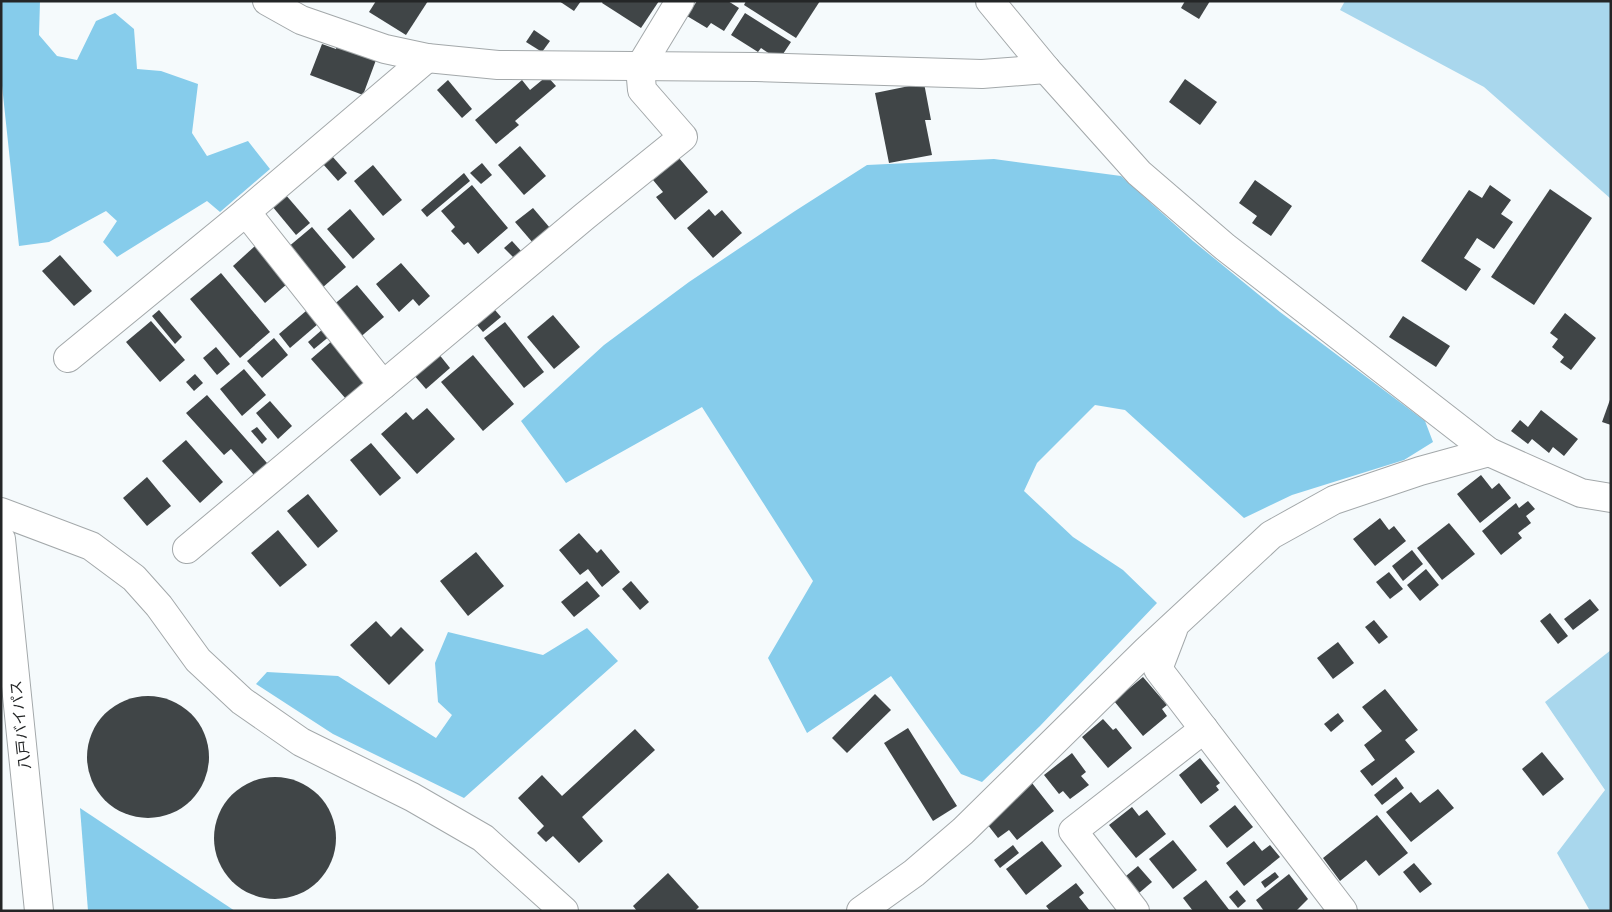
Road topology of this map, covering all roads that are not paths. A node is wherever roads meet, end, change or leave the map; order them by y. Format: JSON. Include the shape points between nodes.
{"nodes":[{"id":1,"x":267,"y":1,"type":"edge"},
{"id":2,"x":680,"y":1,"type":"edge"},
{"id":3,"x":990,"y":1,"type":"edge"},
{"id":4,"x":427,"y":58,"type":"junction"},
{"id":5,"x":640,"y":67,"type":"junction"},
{"id":6,"x":1046,"y":69,"type":"junction"},
{"id":7,"x":246,"y":212,"type":"junction"},
{"id":8,"x":68,"y":358,"type":"dead end"},
{"id":9,"x":383,"y":385,"type":"junction"},
{"id":10,"x":1489,"y":452,"type":"junction"},
{"id":11,"x":1611,"y":498,"type":"edge"},
{"id":12,"x":1,"y":512,"type":"edge"},
{"id":13,"x":1,"y":539,"type":"edge"},
{"id":14,"x":187,"y":549,"type":"dead end"},
{"id":15,"x":1175,"y":624,"type":"junction"},
{"id":16,"x":1204,"y":728,"type":"junction"},
{"id":17,"x":39,"y":911,"type":"edge"},
{"id":18,"x":564,"y":911,"type":"edge"},
{"id":19,"x":861,"y":911,"type":"edge"},
{"id":20,"x":1135,"y":911,"type":"edge"},
{"id":21,"x":1343,"y":911,"type":"edge"}],
"edges":[{"from":1,"to":4,"type":"main road","via":[[301,20],[385,49]]},
{"from":2,"to":5,"type":"main road"},
{"from":3,"to":6,"type":"main road"},
{"from":4,"to":5,"type":"main road","via":[[498,65]]},
{"from":4,"to":7,"type":"main road"},
{"from":5,"to":6,"type":"main road","via":[[982,74]]},
{"from":5,"to":9,"type":"main road","via":[[642,90],[683,137]]},
{"from":6,"to":10,"type":"main road","via":[[1139,174],[1225,247]]},
{"from":7,"to":8,"type":"main road"},
{"from":7,"to":9,"type":"main road"},
{"from":9,"to":14,"type":"main road"},
{"from":10,"to":11,"type":"main road","via":[[1581,493]]},
{"from":10,"to":15,"type":"main road","via":[[1334,500],[1271,535]]},
{"from":12,"to":18,"type":"main road","via":[[92,546],[134,578],[198,660],[242,701],[301,742],[412,797],[483,838]]},
{"from":13,"to":17,"type":"main road","name":"八戸バイパス"},
{"from":15,"to":16,"type":"main road","via":[[1158,669]]},
{"from":15,"to":19,"type":"main road","via":[[963,830],[914,873]]},
{"from":16,"to":20,"type":"main road","via":[[1073,831]]},
{"from":16,"to":21,"type":"main road"}]}
